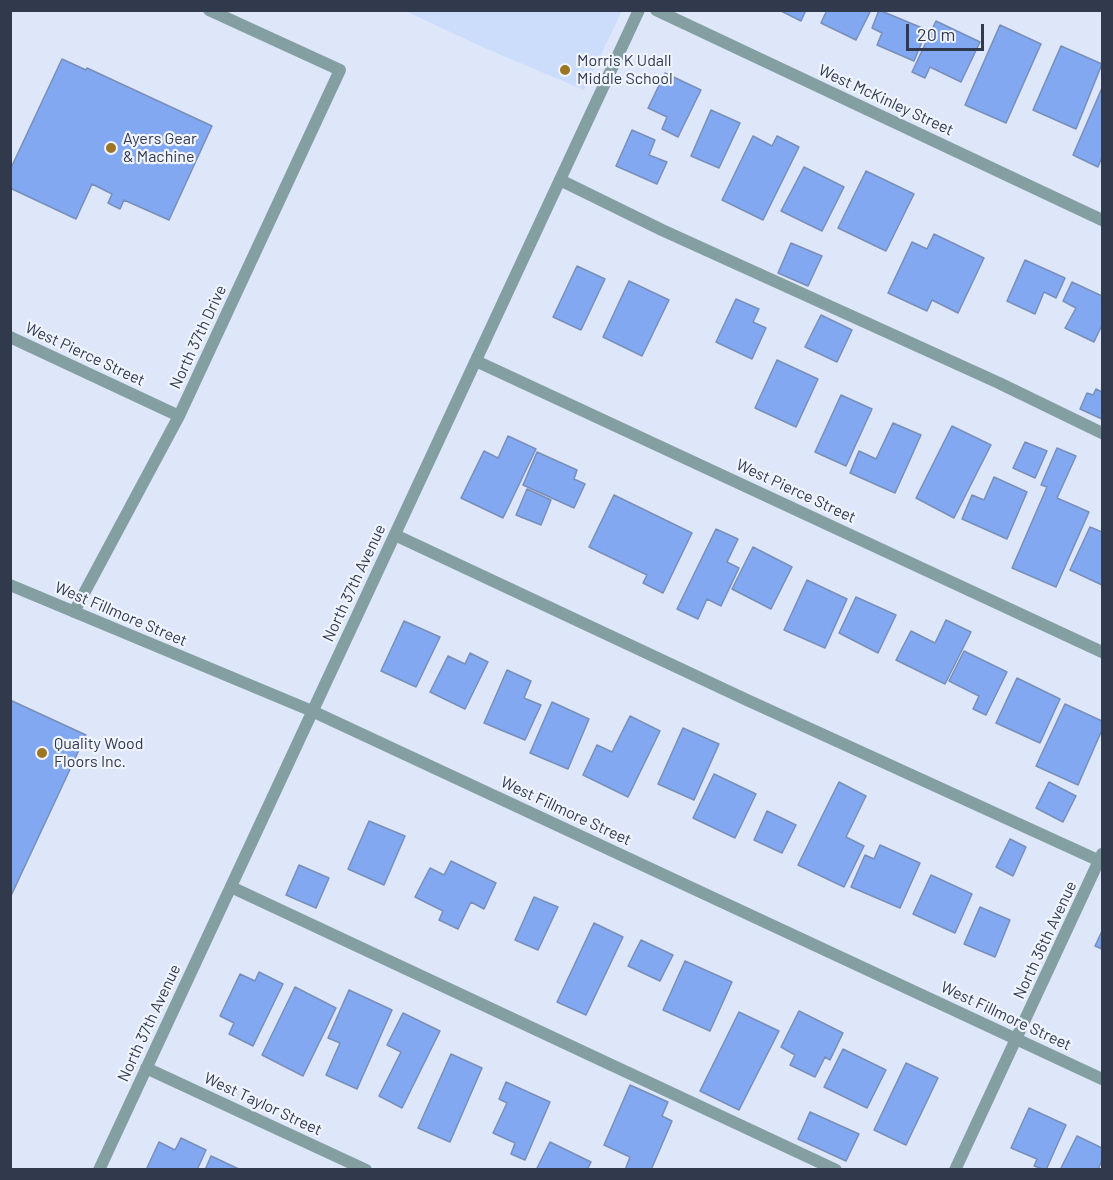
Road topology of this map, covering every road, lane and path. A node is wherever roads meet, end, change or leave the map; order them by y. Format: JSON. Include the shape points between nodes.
{"nodes":[{"id":1,"x":209,"y":10,"type":"edge"},
{"id":2,"x":639,"y":10,"type":"edge"},
{"id":3,"x":656,"y":10,"type":"edge"},
{"id":4,"x":560,"y":180,"type":"junction"},
{"id":5,"x":1102,"y":220,"type":"edge"},
{"id":6,"x":10,"y":337,"type":"edge"},
{"id":7,"x":476,"y":361,"type":"junction"},
{"id":8,"x":179,"y":416,"type":"junction"},
{"id":9,"x":1102,"y":433,"type":"edge"},
{"id":10,"x":395,"y":534,"type":"junction"},
{"id":11,"x":10,"y":585,"type":"edge"},
{"id":12,"x":74,"y":612,"type":"junction"},
{"id":13,"x":1102,"y":652,"type":"edge"},
{"id":14,"x":312,"y":711,"type":"junction"},
{"id":15,"x":1101,"y":858,"type":"edge"},
{"id":16,"x":231,"y":887,"type":"junction"},
{"id":17,"x":1017,"y":1040,"type":"junction"},
{"id":18,"x":146,"y":1068,"type":"junction"},
{"id":19,"x":1102,"y":1078,"type":"edge"},
{"id":20,"x":99,"y":1170,"type":"edge"},
{"id":21,"x":366,"y":1170,"type":"edge"},
{"id":22,"x":836,"y":1170,"type":"edge"},
{"id":23,"x":956,"y":1170,"type":"edge"}],
"edges":[{"from":1,"to":8,"type":"street","name":"North 37th Drive","via":[[340,70]]},
{"from":2,"to":4,"type":"street","name":"North 37th Avenue"},
{"from":3,"to":5,"type":"street","name":"West McKinley Street"},
{"from":4,"to":7,"type":"street","name":"North 37th Avenue"},
{"from":4,"to":9,"type":"street"},
{"from":6,"to":8,"type":"street","name":"West Pierce Street"},
{"from":7,"to":10,"type":"street","name":"North 37th Avenue"},
{"from":7,"to":13,"type":"street","name":"West Pierce Street"},
{"from":8,"to":12,"type":"street","name":"North 37th Drive"},
{"from":10,"to":14,"type":"street","name":"North 37th Avenue"},
{"from":10,"to":15,"type":"street","via":[[747,700]]},
{"from":11,"to":12,"type":"street","name":"West Fillmore Street"},
{"from":12,"to":14,"type":"street","name":"West Fillmore Street"},
{"from":14,"to":16,"type":"street","name":"North 37th Avenue"},
{"from":14,"to":17,"type":"street","name":"West Fillmore Street"},
{"from":15,"to":17,"type":"street","name":"North 36th Avenue"},
{"from":16,"to":18,"type":"street","name":"North 37th Avenue"},
{"from":16,"to":22,"type":"street"},
{"from":17,"to":19,"type":"street","name":"West Fillmore Street"},
{"from":17,"to":23,"type":"street","name":"North 36th Avenue"},
{"from":18,"to":20,"type":"street","name":"North 37th Avenue"},
{"from":18,"to":21,"type":"street","name":"West Taylor Street"}]}
